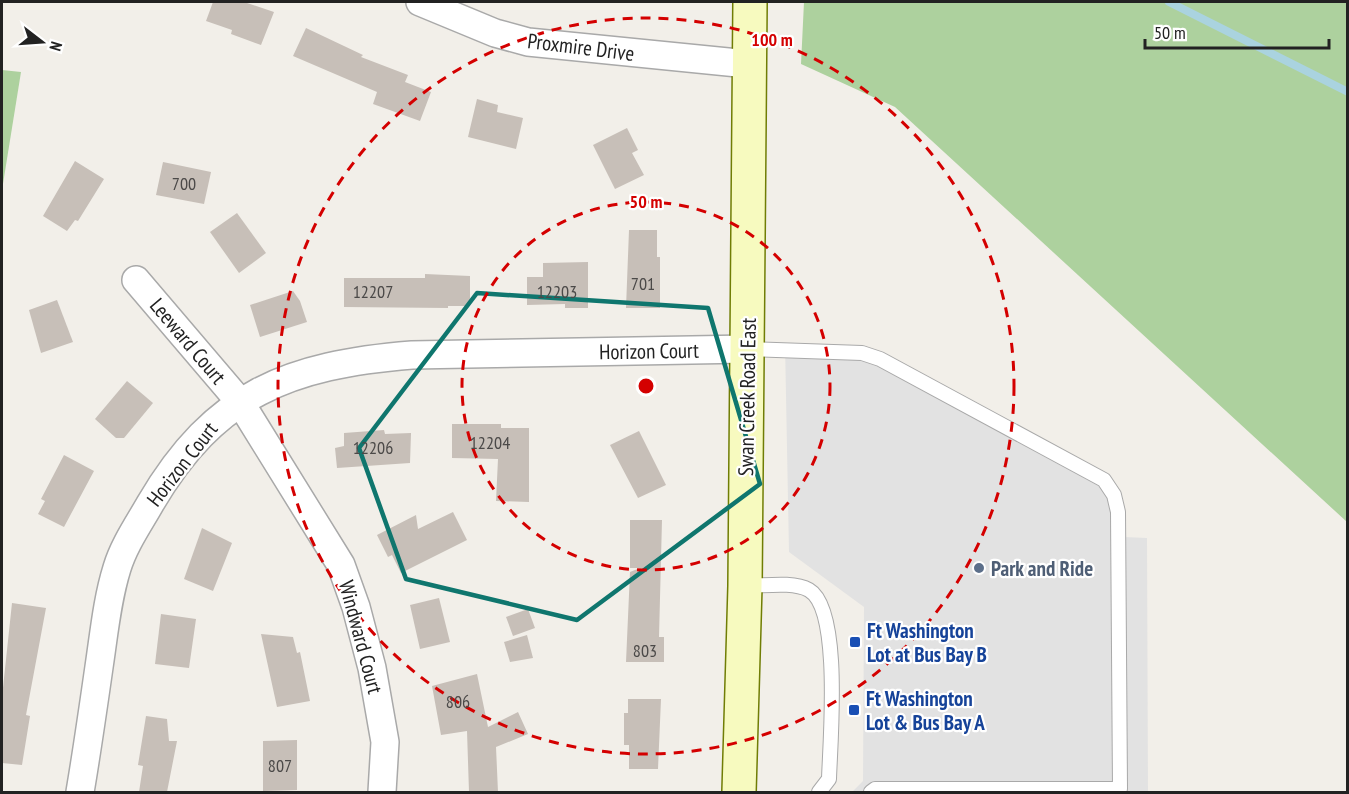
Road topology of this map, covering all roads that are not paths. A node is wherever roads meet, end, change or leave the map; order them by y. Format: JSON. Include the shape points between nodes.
{"nodes":[{"id":1,"x":420,"y":2,"type":"edge"},
{"id":2,"x":750,"y":2,"type":"edge"},
{"id":3,"x":748,"y":64,"type":"junction"},
{"id":4,"x":136,"y":280,"type":"dead end"},
{"id":5,"x":748,"y":349,"type":"junction"},
{"id":6,"x":240,"y":402,"type":"junction"},
{"id":7,"x":745,"y":586,"type":"junction"},
{"id":8,"x":1120,"y":791,"type":"edge"},
{"id":9,"x":80,"y":792,"type":"edge"},
{"id":10,"x":382,"y":792,"type":"edge"},
{"id":11,"x":739,"y":792,"type":"edge"},
{"id":12,"x":819,"y":792,"type":"edge"},
{"id":13,"x":871,"y":792,"type":"edge"}],
"edges":[{"from":1,"to":3,"type":"street","name":"Proxmire Drive","via":[[495,33],[528,42]]},
{"from":2,"to":3,"type":"main road","name":"Swan Creek Road East"},
{"from":3,"to":5,"type":"main road","name":"Swan Creek Road East"},
{"from":4,"to":6,"type":"street","name":"Leeward Court"},
{"from":5,"to":6,"type":"street","name":"Horizon Court","via":[[357,359],[296,376]]},
{"from":5,"to":7,"type":"main road","name":"Swan Creek Road East"},
{"from":5,"to":8,"type":"lane","via":[[862,353],[880,359],[1104,480],[1114,495],[1118,512]]},
{"from":6,"to":9,"type":"street","name":"Horizon Court","via":[[205,429],[162,484],[125,547],[108,606]]},
{"from":6,"to":10,"type":"street","name":"Windward Court","via":[[328,541],[356,606],[385,742]]},
{"from":7,"to":11,"type":"main road","name":"Swan Creek Road East"},
{"from":7,"to":12,"type":"lane","via":[[791,586],[810,591],[824,608],[830,637],[830,768],[829,779]]},
{"from":8,"to":13,"type":"lane"}]}
